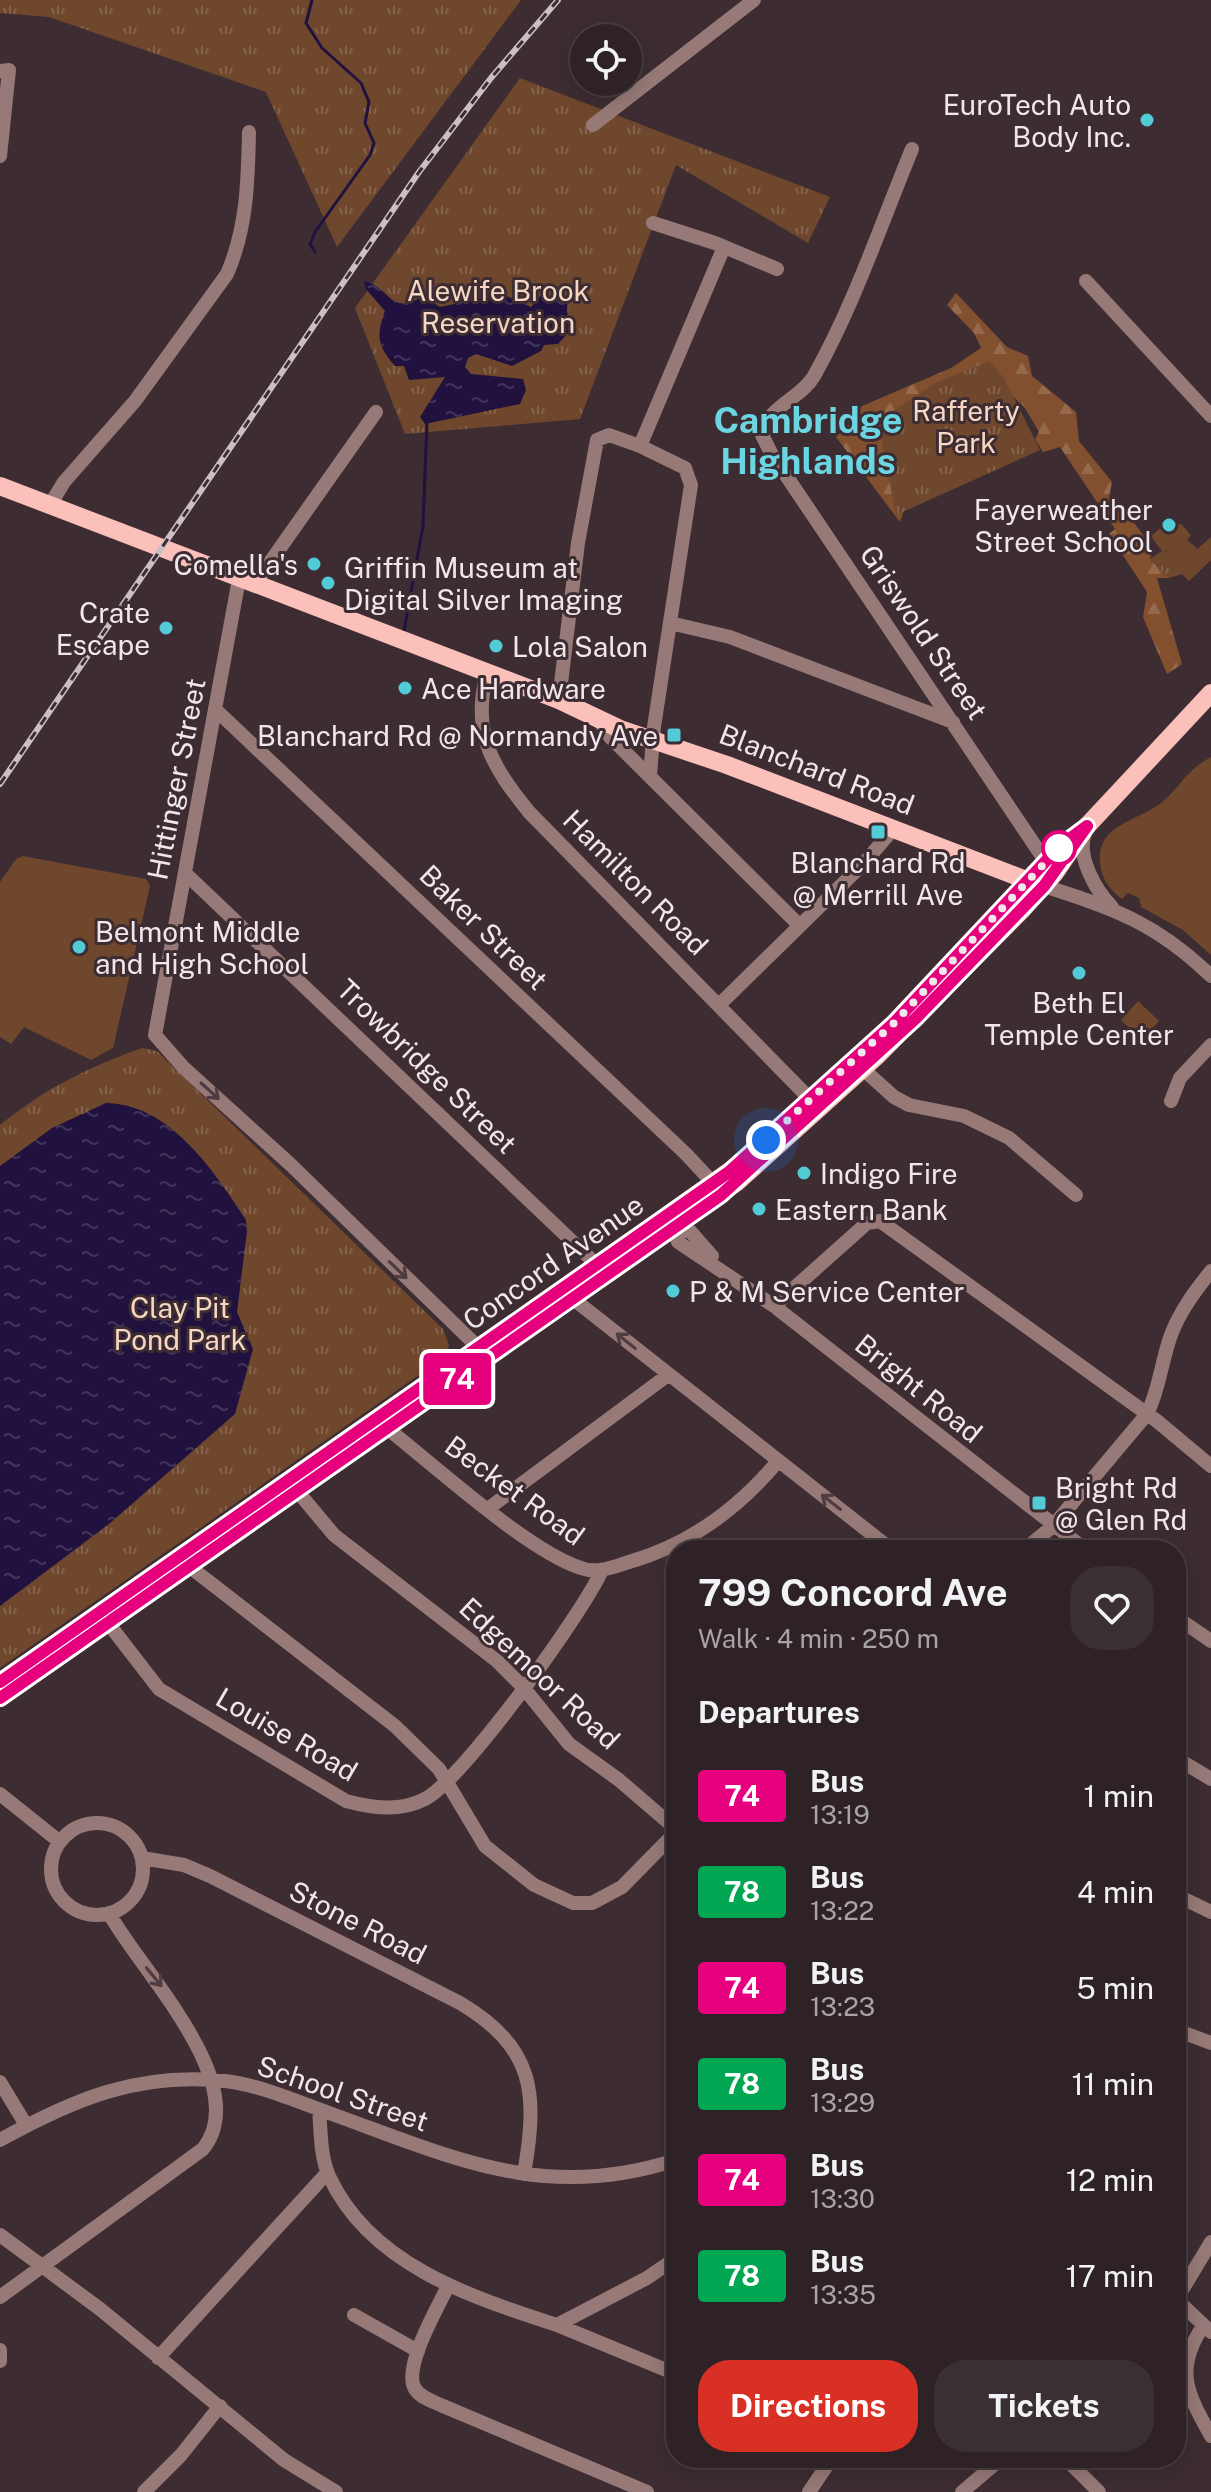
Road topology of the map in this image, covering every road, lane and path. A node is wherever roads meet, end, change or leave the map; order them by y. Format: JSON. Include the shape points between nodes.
{"nodes":[{"id":1,"x":754,"y":0,"type":"edge"},
{"id":2,"x":4,"y":71,"type":"edge"},
{"id":3,"x":593,"y":125,"type":"dead end"},
{"id":4,"x":249,"y":132,"type":"dead end"},
{"id":5,"x":912,"y":149,"type":"dead end"},
{"id":6,"x":0,"y":156,"type":"edge"},
{"id":7,"x":653,"y":223,"type":"dead end"},
{"id":8,"x":724,"y":247,"type":"junction"},
{"id":9,"x":777,"y":269,"type":"dead end"},
{"id":10,"x":1086,"y":281,"type":"dead end"},
{"id":11,"x":376,"y":412,"type":"dead end"},
{"id":12,"x":1211,"y":416,"type":"edge"},
{"id":13,"x":640,"y":446,"type":"junction"},
{"id":14,"x":0,"y":486,"type":"edge"},
{"id":15,"x":50,"y":505,"type":"junction"},
{"id":16,"x":246,"y":582,"type":"junction"},
{"id":17,"x":670,"y":623,"type":"junction"},
{"id":18,"x":487,"y":673,"type":"junction"},
{"id":19,"x":1211,"y":693,"type":"edge"},
{"id":20,"x":559,"y":700,"type":"junction"},
{"id":21,"x":216,"y":710,"type":"junction"},
{"id":22,"x":598,"y":718,"type":"junction"},
{"id":23,"x":954,"y":722,"type":"junction"},
{"id":24,"x":652,"y":739,"type":"junction"},
{"id":25,"x":650,"y":775,"type":"junction"},
{"id":26,"x":1087,"y":826,"type":"junction"},
{"id":27,"x":894,"y":828,"type":"junction"},
{"id":28,"x":1046,"y":862,"type":"junction"},
{"id":29,"x":186,"y":874,"type":"junction"},
{"id":30,"x":1036,"y":884,"type":"junction"},
{"id":31,"x":1116,"y":910,"type":"junction"},
{"id":32,"x":800,"y":926,"type":"junction"},
{"id":33,"x":1211,"y":976,"type":"edge"},
{"id":34,"x":720,"y":1004,"type":"junction"},
{"id":35,"x":1211,"y":1045,"type":"edge"},
{"id":36,"x":863,"y":1069,"type":"junction"},
{"id":37,"x":811,"y":1100,"type":"junction"},
{"id":38,"x":1171,"y":1101,"type":"dead end"},
{"id":39,"x":717,"y":1190,"type":"junction"},
{"id":40,"x":1076,"y":1195,"type":"dead end"},
{"id":41,"x":669,"y":1222,"type":"junction"},
{"id":42,"x":601,"y":1268,"type":"junction"},
{"id":43,"x":1211,"y":1271,"type":"edge"},
{"id":44,"x":567,"y":1294,"type":"junction"},
{"id":45,"x":774,"y":1306,"type":"junction"},
{"id":46,"x":483,"y":1353,"type":"junction"},
{"id":47,"x":668,"y":1375,"type":"junction"},
{"id":48,"x":1147,"y":1414,"type":"junction"},
{"id":49,"x":383,"y":1425,"type":"junction"},
{"id":50,"x":778,"y":1461,"type":"junction"},
{"id":51,"x":1211,"y":1466,"type":"edge"},
{"id":52,"x":294,"y":1487,"type":"junction"},
{"id":53,"x":489,"y":1508,"type":"junction"},
{"id":54,"x":1053,"y":1526,"type":"junction"},
{"id":55,"x":684,"y":1540,"type":"edge"},
{"id":56,"x":878,"y":1540,"type":"edge"},
{"id":57,"x":1036,"y":1540,"type":"edge"},
{"id":58,"x":1072,"y":1540,"type":"edge"},
{"id":59,"x":666,"y":1549,"type":"edge"},
{"id":60,"x":184,"y":1563,"type":"junction"},
{"id":61,"x":602,"y":1570,"type":"junction"},
{"id":62,"x":105,"y":1618,"type":"junction"},
{"id":63,"x":1186,"y":1624,"type":"edge"},
{"id":64,"x":1211,"y":1641,"type":"edge"},
{"id":65,"x":0,"y":1682,"type":"edge"},
{"id":66,"x":523,"y":1687,"type":"junction"},
{"id":67,"x":0,"y":1698,"type":"edge"},
{"id":68,"x":1186,"y":1764,"type":"edge"},
{"id":69,"x":1211,"y":1779,"type":"edge"},
{"id":70,"x":448,"y":1781,"type":"junction"},
{"id":71,"x":0,"y":1794,"type":"edge"},
{"id":72,"x":666,"y":1821,"type":"edge"},
{"id":73,"x":666,"y":1841,"type":"edge"},
{"id":74,"x":60,"y":1842,"type":"junction"},
{"id":75,"x":142,"y":1858,"type":"junction"},
{"id":76,"x":1186,"y":1900,"type":"edge"},
{"id":77,"x":1211,"y":1912,"type":"edge"},
{"id":78,"x":109,"y":1913,"type":"junction"},
{"id":79,"x":1186,"y":2034,"type":"edge"},
{"id":80,"x":1211,"y":2043,"type":"edge"},
{"id":81,"x":209,"y":2080,"type":"junction"},
{"id":82,"x":0,"y":2082,"type":"edge"},
{"id":83,"x":319,"y":2109,"type":"junction"},
{"id":84,"x":26,"y":2125,"type":"junction"},
{"id":85,"x":0,"y":2140,"type":"edge"},
{"id":86,"x":666,"y":2162,"type":"edge"},
{"id":87,"x":327,"y":2173,"type":"junction"},
{"id":88,"x":524,"y":2174,"type":"junction"},
{"id":89,"x":0,"y":2235,"type":"edge"},
{"id":90,"x":1211,"y":2242,"type":"edge"},
{"id":91,"x":666,"y":2265,"type":"edge"},
{"id":92,"x":42,"y":2266,"type":"junction"},
{"id":93,"x":1186,"y":2283,"type":"edge"},
{"id":94,"x":448,"y":2286,"type":"junction"},
{"id":95,"x":0,"y":2297,"type":"edge"},
{"id":96,"x":1186,"y":2309,"type":"edge"},
{"id":97,"x":354,"y":2315,"type":"dead end"},
{"id":98,"x":557,"y":2325,"type":"junction"},
{"id":99,"x":1207,"y":2329,"type":"edge"},
{"id":100,"x":0,"y":2350,"type":"edge"},
{"id":101,"x":418,"y":2351,"type":"junction"},
{"id":102,"x":158,"y":2358,"type":"junction"},
{"id":103,"x":1186,"y":2359,"type":"edge"},
{"id":104,"x":0,"y":2361,"type":"edge"},
{"id":105,"x":666,"y":2370,"type":"edge"},
{"id":106,"x":1186,"y":2370,"type":"edge"},
{"id":107,"x":220,"y":2406,"type":"junction"},
{"id":108,"x":1211,"y":2436,"type":"edge"},
{"id":109,"x":825,"y":2468,"type":"edge"},
{"id":110,"x":990,"y":2468,"type":"edge"},
{"id":111,"x":1075,"y":2468,"type":"edge"},
{"id":112,"x":144,"y":2492,"type":"edge"},
{"id":113,"x":336,"y":2492,"type":"edge"},
{"id":114,"x":647,"y":2492,"type":"edge"},
{"id":115,"x":809,"y":2492,"type":"edge"},
{"id":116,"x":962,"y":2492,"type":"edge"},
{"id":117,"x":1099,"y":2492,"type":"edge"}],
"edges":[{"from":1,"to":3,"type":"street"},
{"from":2,"to":6,"type":"street"},
{"from":4,"to":15,"type":"street","via":[[244,217],[227,274],[135,401]]},
{"from":5,"to":23,"type":"street","name":"Griswold Street","via":[[812,380],[762,430],[771,453]]},
{"from":7,"to":8,"type":"street"},
{"from":8,"to":9,"type":"street"},
{"from":8,"to":13,"type":"street"},
{"from":10,"to":12,"type":"street"},
{"from":11,"to":16,"type":"street"},
{"from":13,"to":17,"type":"street","via":[[685,468],[690,476]]},
{"from":13,"to":20,"type":"street","via":[[603,435],[593,453]]},
{"from":14,"to":15,"type":"main road","name":"Blanchard Road"},
{"from":15,"to":16,"type":"main road","name":"Blanchard Road"},
{"from":16,"to":18,"type":"main road","name":"Blanchard Road"},
{"from":16,"to":21,"type":"street","name":"Hittinger Street"},
{"from":17,"to":23,"type":"street","via":[[730,637]]},
{"from":17,"to":24,"type":"street"},
{"from":18,"to":20,"type":"main road","name":"Blanchard Road"},
{"from":18,"to":34,"type":"street","name":"Hamilton Road","via":[[483,733],[503,780]]},
{"from":19,"to":26,"type":"main road","name":"Concord Avenue"},
{"from":20,"to":22,"type":"main road","name":"Blanchard Road"},
{"from":21,"to":29,"type":"street","name":"Hittinger Street"},
{"from":21,"to":39,"type":"street","name":"Baker Street","via":[[686,1154]]},
{"from":22,"to":24,"type":"main road","name":"Blanchard Road"},
{"from":22,"to":25,"type":"street"},
{"from":23,"to":28,"type":"street","name":"Griswold Street"},
{"from":24,"to":25,"type":"street"},
{"from":24,"to":27,"type":"main road","name":"Blanchard Road"},
{"from":25,"to":32,"type":"street"},
{"from":26,"to":28,"type":"main road","name":"Concord Avenue"},
{"from":26,"to":30,"type":"main road","name":"Concord Avenue"},
{"from":26,"to":31,"type":"street","via":[[1083,853],[1097,888]]},
{"from":27,"to":30,"type":"main road","name":"Blanchard Road"},
{"from":27,"to":32,"type":"street"},
{"from":28,"to":30,"type":"main road","name":"Concord Avenue"},
{"from":29,"to":42,"type":"street","name":"Trowbridge Street"},
{"from":29,"to":46,"type":"street","name":"Hittinger Street","one_way":true,"via":[[155,1035]]},
{"from":30,"to":31,"type":"street","name":"Blanchard Road"},
{"from":30,"to":36,"type":"main road","name":"Concord Avenue"},
{"from":30,"to":37,"type":"main road","name":"Concord Avenue"},
{"from":31,"to":33,"type":"street","name":"Blanchard Road","via":[[1163,933]]},
{"from":32,"to":34,"type":"street"},
{"from":34,"to":37,"type":"street","name":"Hamilton Road"},
{"from":35,"to":38,"type":"street","via":[[1180,1078]]},
{"from":36,"to":39,"type":"main road","name":"Concord Avenue"},
{"from":36,"to":40,"type":"street","via":[[909,1105],[964,1116],[1009,1138]]},
{"from":37,"to":39,"type":"main road","name":"Concord Avenue"},
{"from":39,"to":41,"type":"main road","name":"Concord Avenue"},
{"from":41,"to":42,"type":"main road","name":"Concord Avenue"},
{"from":41,"to":45,"type":"street","name":"Bright Road","via":[[691,1232],[719,1266]]},
{"from":42,"to":44,"type":"main road","name":"Concord Avenue"},
{"from":43,"to":48,"type":"street","via":[[1170,1336],[1158,1393]]},
{"from":44,"to":46,"type":"main road","name":"Concord Avenue"},
{"from":47,"to":44,"type":"street","one_way":true},
{"from":45,"to":48,"type":"street","via":[[842,1243],[876,1221],[893,1227]]},
{"from":45,"to":54,"type":"street","name":"Bright Road"},
{"from":46,"to":49,"type":"main road","name":"Concord Avenue"},
{"from":47,"to":50,"type":"street"},
{"from":47,"to":53,"type":"street"},
{"from":48,"to":51,"type":"street"},
{"from":48,"to":54,"type":"street"},
{"from":49,"to":52,"type":"main road","name":"Concord Avenue"},
{"from":49,"to":53,"type":"street","name":"Becket Road"},
{"from":50,"to":55,"type":"street","name":"Becket Road","via":[[747,1496]]},
{"from":56,"to":50,"type":"street","one_way":true},
{"from":52,"to":60,"type":"main road","name":"Concord Avenue"},
{"from":52,"to":66,"type":"street","name":"Edgemoor Road","via":[[334,1535],[459,1630]]},
{"from":53,"to":61,"type":"street","name":"Becket Road","via":[[563,1561]]},
{"from":54,"to":57,"type":"street"},
{"from":54,"to":58,"type":"street","name":"Bright Road"},
{"from":59,"to":61,"type":"street","name":"Becket Road"},
{"from":60,"to":62,"type":"main road","name":"Concord Avenue"},
{"from":60,"to":70,"type":"street","via":[[395,1726]]},
{"from":61,"to":66,"type":"street","name":"Louise Road","via":[[593,1591]]},
{"from":62,"to":65,"type":"main road","name":"Concord Avenue"},
{"from":62,"to":67,"type":"main road","name":"Concord Avenue"},
{"from":62,"to":70,"type":"street","name":"Louise Road","via":[[159,1689],[346,1801],[400,1807],[425,1799]]},
{"from":63,"to":64,"type":"street"},
{"from":66,"to":70,"type":"street","name":"Louise Road"},
{"from":66,"to":72,"type":"street","name":"Edgemoor Road","via":[[569,1744]]},
{"from":68,"to":69,"type":"street"},
{"from":70,"to":73,"type":"street","via":[[466,1818],[505,1866],[573,1903],[611,1895]]},
{"from":71,"to":74,"type":"street"},
{"from":74,"to":75,"type":"street","via":[[79,1826],[105,1823],[127,1833]]},
{"from":74,"to":78,"type":"street","via":[[51,1869],[63,1899],[84,1913]]},
{"from":75,"to":78,"type":"street","via":[[137,1892]]},
{"from":75,"to":88,"type":"street","name":"Stone Road","via":[[173,1862],[210,1876],[460,2003],[497,2028],[522,2059],[528,2078],[532,2128]]},
{"from":76,"to":77,"type":"street"},
{"from":78,"to":81,"type":"street","one_way":true,"via":[[191,2031]]},
{"from":79,"to":80,"type":"street"},
{"from":81,"to":83,"type":"street","name":"School Street"},
{"from":81,"to":84,"type":"street","name":"School Street","via":[[113,2088]]},
{"from":81,"to":92,"type":"street","via":[[216,2125],[203,2149]]},
{"from":82,"to":84,"type":"street"},
{"from":83,"to":87,"type":"street"},
{"from":83,"to":88,"type":"street","name":"School Street","via":[[483,2168]]},
{"from":84,"to":85,"type":"street","name":"School Street"},
{"from":86,"to":88,"type":"street","name":"School Street","via":[[597,2176]]},
{"from":87,"to":94,"type":"street","via":[[355,2215],[380,2240]]},
{"from":87,"to":102,"type":"street"},
{"from":89,"to":92,"type":"street"},
{"from":90,"to":93,"type":"street"},
{"from":91,"to":98,"type":"street"},
{"from":92,"to":95,"type":"street"},
{"from":92,"to":102,"type":"street"},
{"from":94,"to":98,"type":"street"},
{"from":94,"to":101,"type":"street"},
{"from":96,"to":99,"type":"street"},
{"from":97,"to":101,"type":"street"},
{"from":98,"to":105,"type":"street"},
{"from":99,"to":103,"type":"street"},
{"from":100,"to":104,"type":"street"},
{"from":101,"to":114,"type":"street","via":[[412,2378],[424,2397]]},
{"from":102,"to":107,"type":"street"},
{"from":106,"to":108,"type":"street","via":[[1195,2406]]},
{"from":107,"to":112,"type":"street"},
{"from":107,"to":113,"type":"street","via":[[284,2460]]},
{"from":109,"to":115,"type":"street"},
{"from":110,"to":116,"type":"street"},
{"from":111,"to":117,"type":"street"}]}
